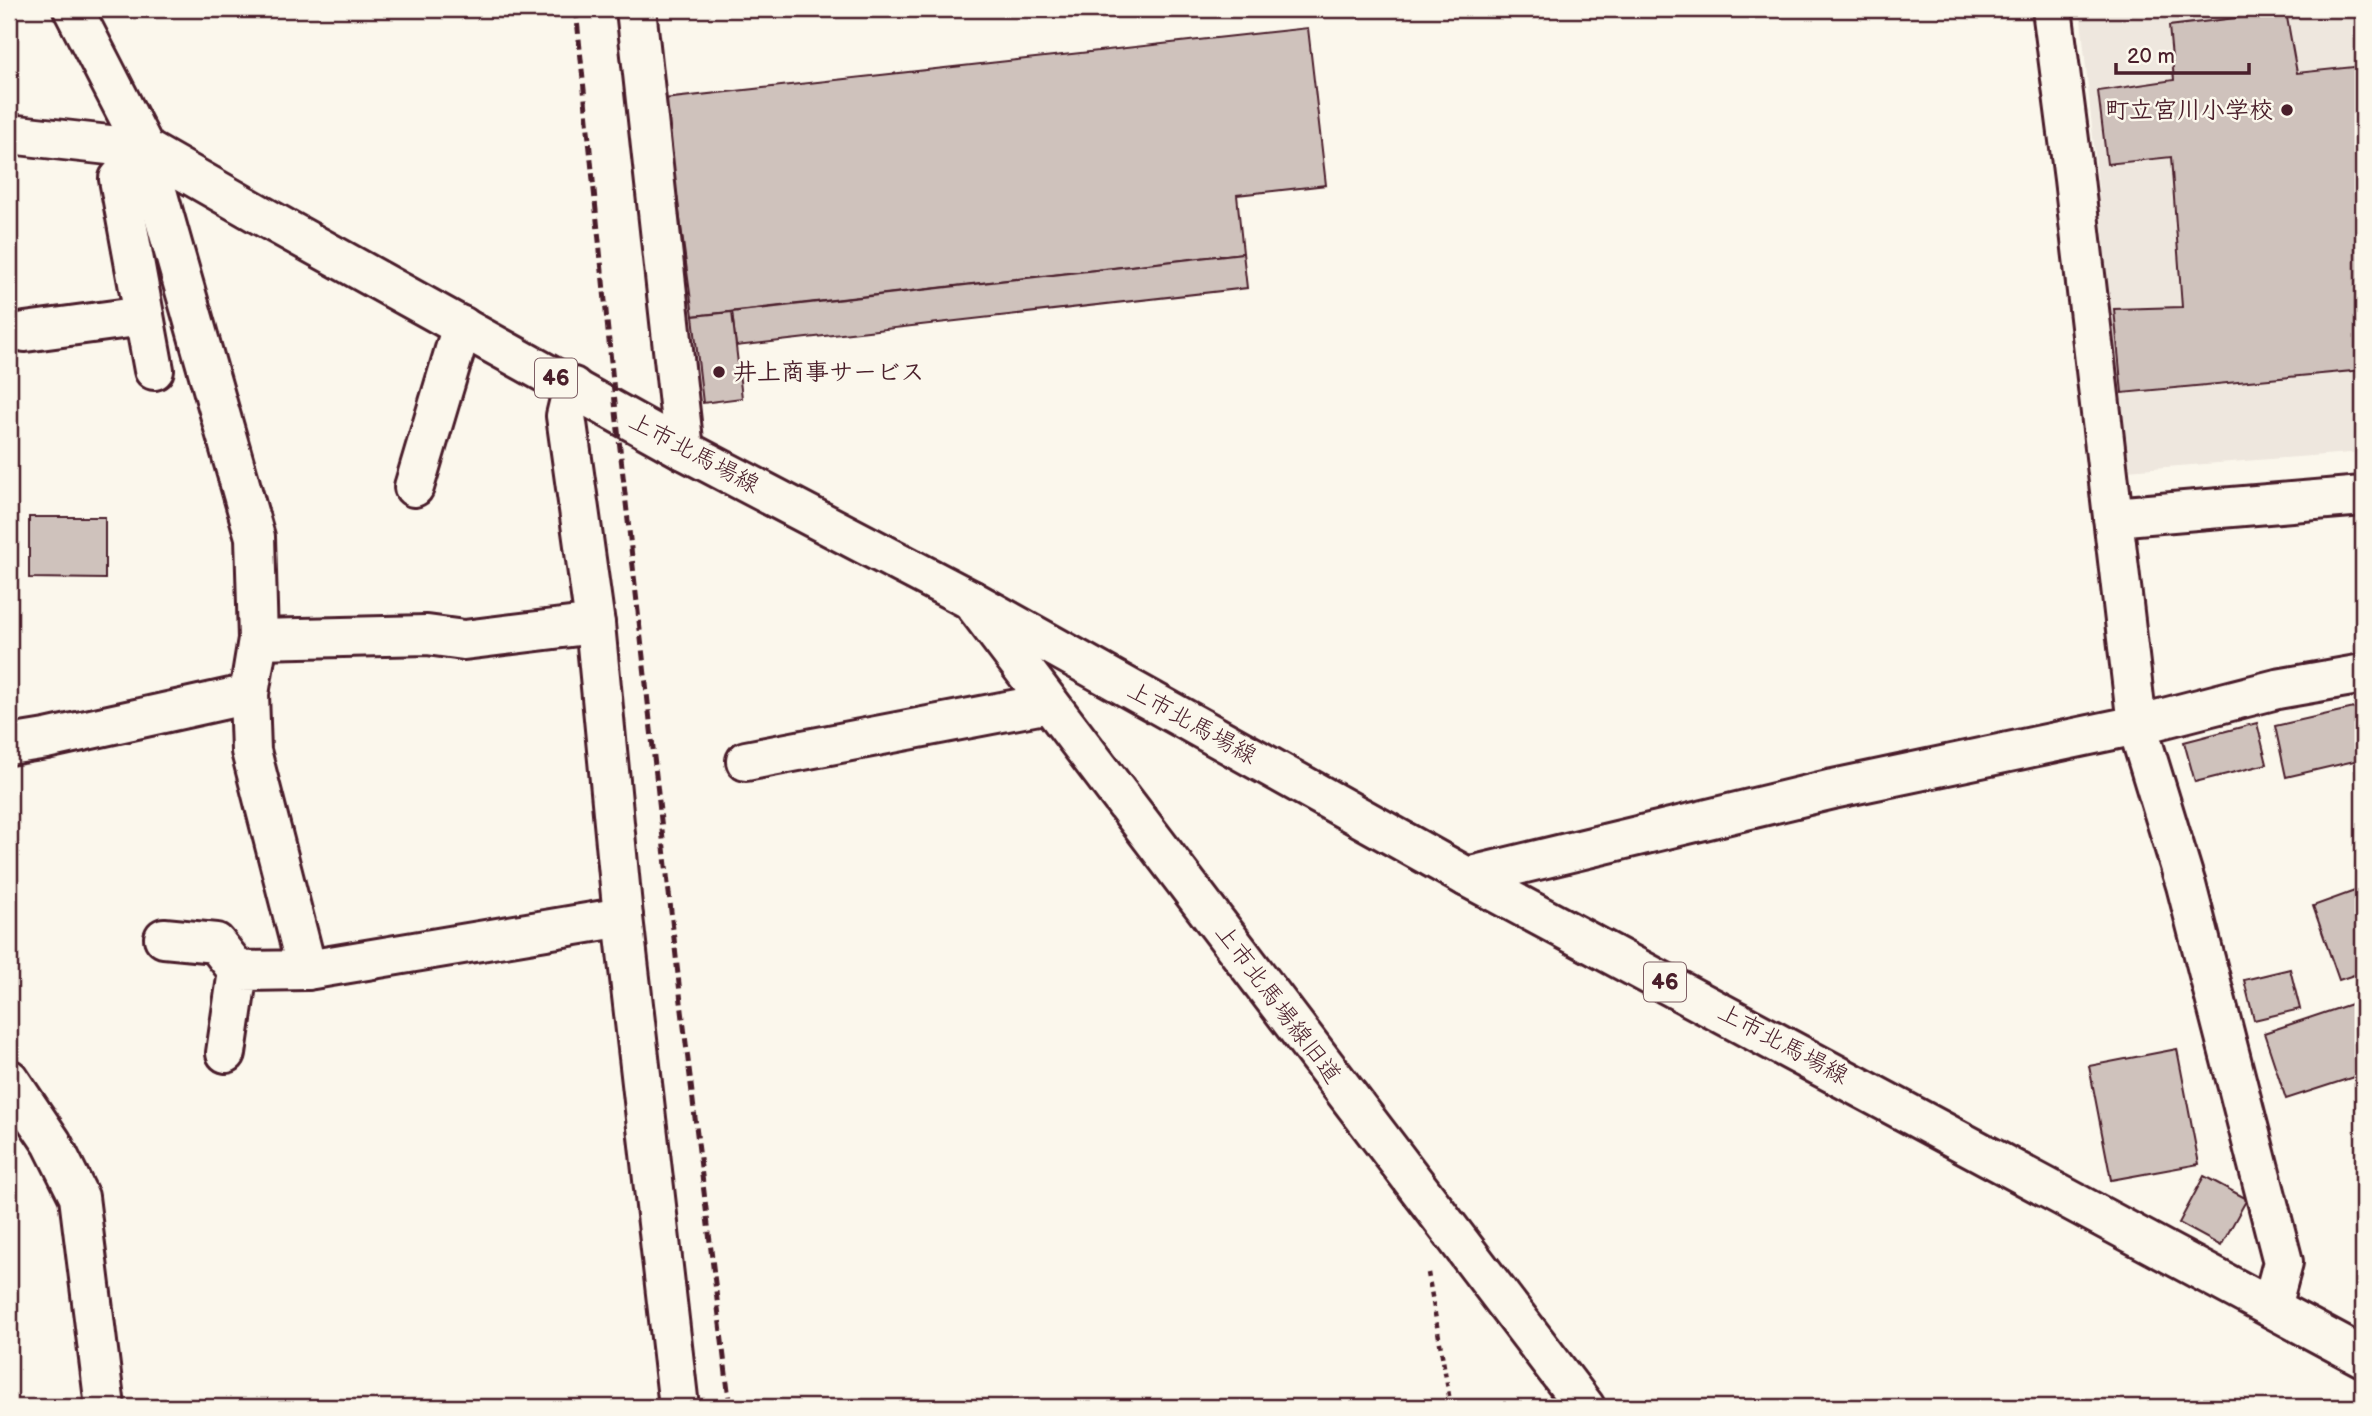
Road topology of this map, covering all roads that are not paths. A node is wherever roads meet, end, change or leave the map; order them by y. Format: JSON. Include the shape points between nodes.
{"nodes":[{"id":1,"x":73,"y":9,"type":"edge"},
{"id":2,"x":636,"y":9,"type":"edge"},
{"id":3,"x":2052,"y":9,"type":"edge"},
{"id":4,"x":9,"y":134,"type":"edge"},
{"id":5,"x":145,"y":149,"type":"junction"},
{"id":6,"x":144,"y":316,"type":"junction"},
{"id":7,"x":462,"y":326,"type":"junction"},
{"id":8,"x":25,"y":332,"type":"dead end"},
{"id":9,"x":154,"y":370,"type":"dead end"},
{"id":10,"x":573,"y":387,"type":"junction"},
{"id":11,"x":684,"y":450,"type":"junction"},
{"id":12,"x":414,"y":486,"type":"dead end"},
{"id":13,"x":2363,"y":496,"type":"edge"},
{"id":14,"x":2113,"y":517,"type":"junction"},
{"id":15,"x":971,"y":600,"type":"junction"},
{"id":16,"x":595,"y":624,"type":"junction"},
{"id":17,"x":258,"y":639,"type":"junction"},
{"id":18,"x":2363,"y":674,"type":"edge"},
{"id":19,"x":250,"y":694,"type":"junction"},
{"id":20,"x":1049,"y":703,"type":"junction"},
{"id":21,"x":2137,"y":725,"type":"junction"},
{"id":22,"x":9,"y":745,"type":"edge"},
{"id":23,"x":746,"y":761,"type":"dead end"},
{"id":24,"x":1467,"y":877,"type":"junction"},
{"id":25,"x":623,"y":917,"type":"junction"},
{"id":26,"x":164,"y":938,"type":"dead end"},
{"id":27,"x":307,"y":970,"type":"junction"},
{"id":28,"x":238,"y":971,"type":"junction"},
{"id":29,"x":226,"y":1053,"type":"dead end"},
{"id":30,"x":9,"y":1079,"type":"edge"},
{"id":31,"x":2272,"y":1307,"type":"junction"},
{"id":32,"x":2363,"y":1357,"type":"edge"},
{"id":33,"x":105,"y":1407,"type":"edge"},
{"id":34,"x":680,"y":1407,"type":"edge"},
{"id":35,"x":1585,"y":1407,"type":"edge"}],
"edges":[{"from":1,"to":5,"type":"street"},
{"from":2,"to":11,"type":"street"},
{"from":3,"to":14,"type":"street"},
{"from":4,"to":5,"type":"street","name":"上市北馬場線","number":"46"},
{"from":5,"to":6,"type":"street","via":[[119,179]]},
{"from":5,"to":7,"type":"street","name":"上市北馬場線","number":"46"},
{"from":5,"to":17,"type":"street","via":[[255,537]]},
{"from":6,"to":8,"type":"street"},
{"from":6,"to":9,"type":"street"},
{"from":7,"to":10,"type":"street","name":"上市北馬場線","number":"46"},
{"from":7,"to":12,"type":"street"},
{"from":10,"to":11,"type":"street","name":"上市北馬場線","number":"46"},
{"from":10,"to":16,"type":"street","via":[[566,416]]},
{"from":11,"to":15,"type":"street","name":"上市北馬場線","number":"46"},
{"from":13,"to":14,"type":"street"},
{"from":14,"to":21,"type":"street"},
{"from":15,"to":20,"type":"street","name":"上市北馬場線旧道"},
{"from":15,"to":24,"type":"street","name":"上市北馬場線","number":"46"},
{"from":16,"to":17,"type":"street","via":[[464,640],[427,635]]},
{"from":16,"to":25,"type":"street"},
{"from":17,"to":19,"type":"street"},
{"from":18,"to":21,"type":"street","via":[[2277,689]]},
{"from":19,"to":22,"type":"street"},
{"from":19,"to":27,"type":"street","via":[[251,751]]},
{"from":20,"to":23,"type":"street"},
{"from":20,"to":35,"type":"street","name":"上市北馬場線旧道"},
{"from":21,"to":24,"type":"street","via":[[1832,789]]},
{"from":21,"to":31,"type":"street","via":[[2186,885],[2283,1262]]},
{"from":24,"to":31,"type":"street","name":"上市北馬場線","number":"46"},
{"from":25,"to":27,"type":"street"},
{"from":25,"to":34,"type":"street"},
{"from":26,"to":28,"type":"street","via":[[216,943]]},
{"from":27,"to":28,"type":"street"},
{"from":28,"to":29,"type":"street"},
{"from":30,"to":33,"type":"street","via":[[52,1143],[79,1197]]},
{"from":31,"to":32,"type":"street","name":"上市北馬場線","number":"46"}]}
